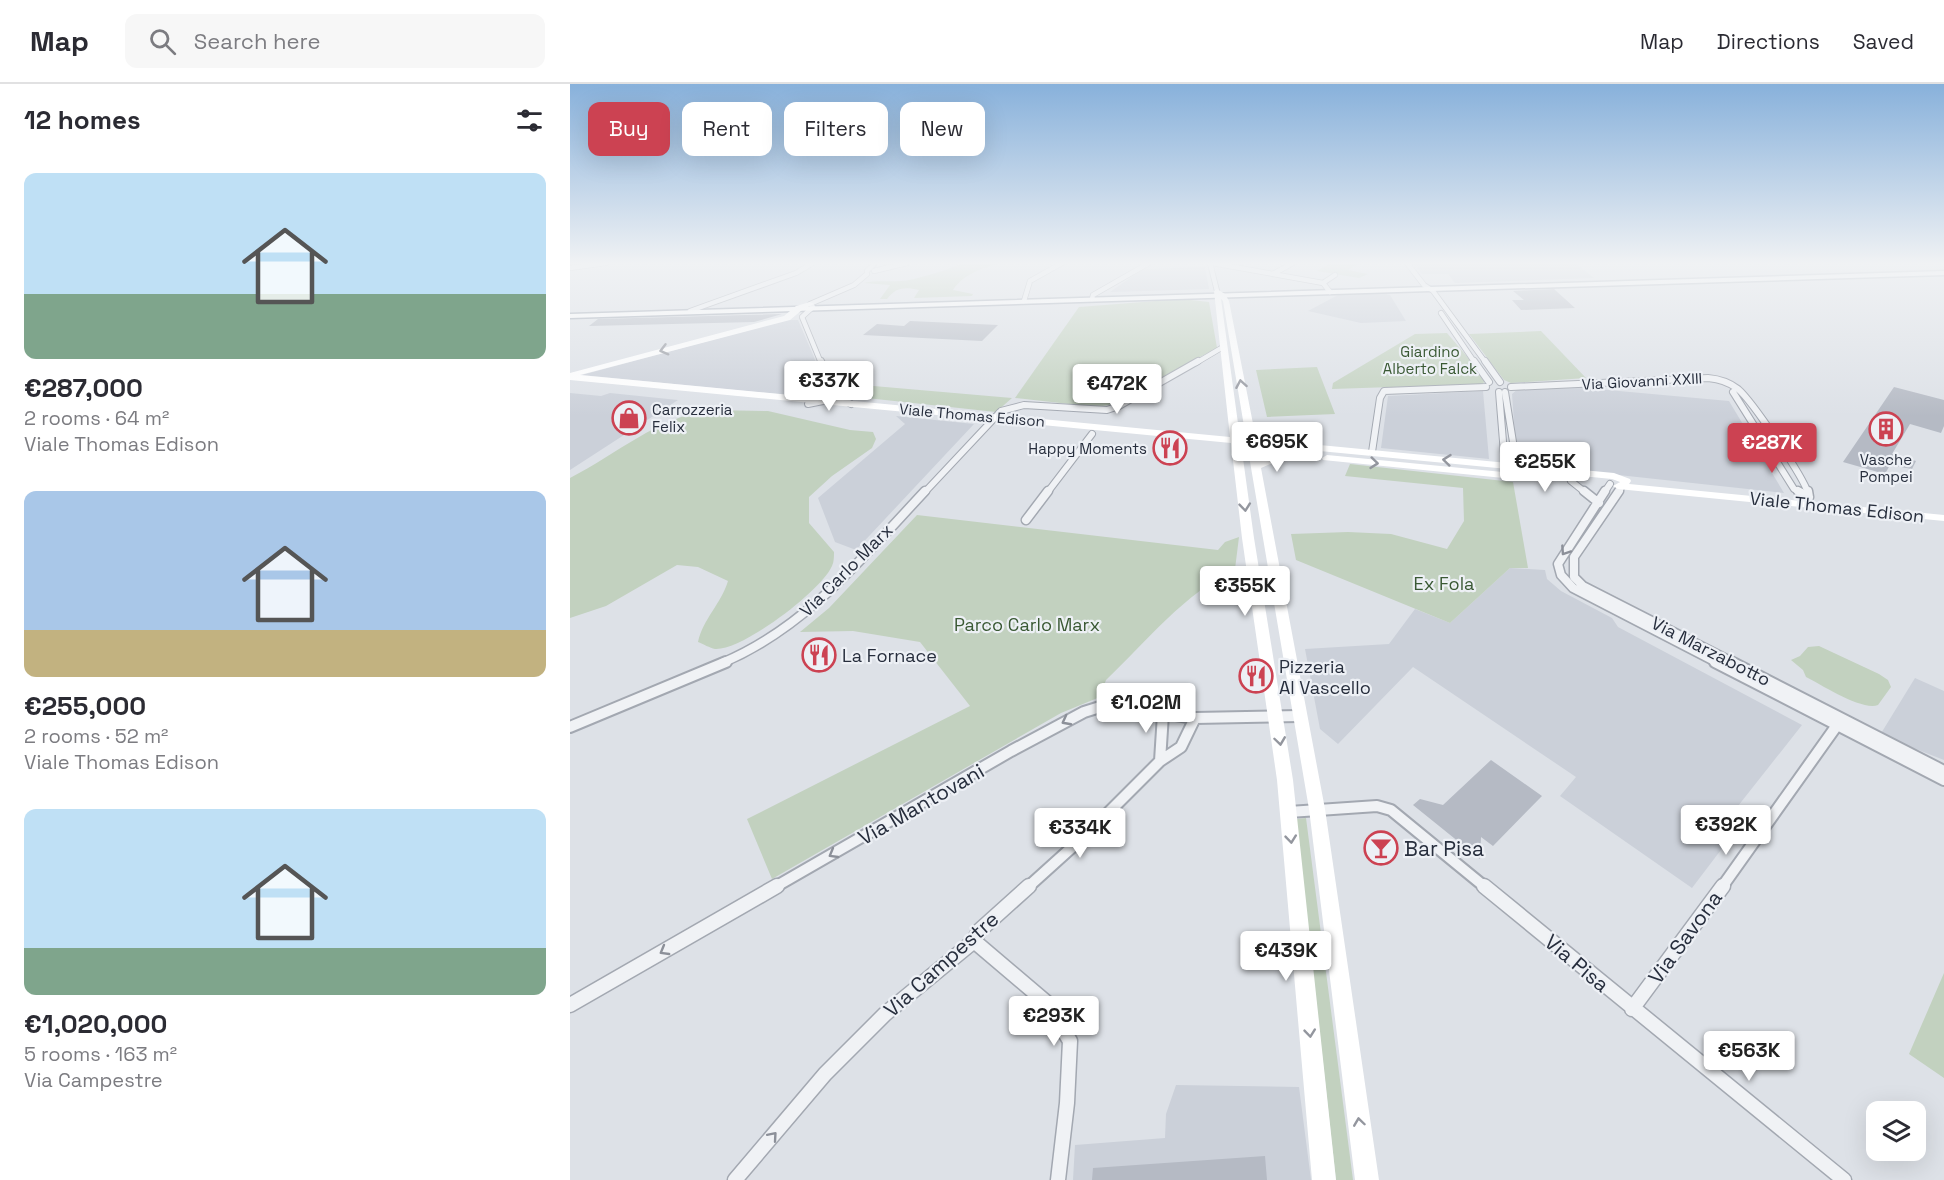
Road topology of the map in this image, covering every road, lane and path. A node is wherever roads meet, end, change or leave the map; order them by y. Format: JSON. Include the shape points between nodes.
{"nodes":[{"id":1,"x":588,"y":314,"type":"edge"},
{"id":2,"x":792,"y":314,"type":"edge"},
{"id":3,"x":804,"y":314,"type":"edge"},
{"id":4,"x":1218,"y":314,"type":"edge"},
{"id":5,"x":1224,"y":314,"type":"edge"},
{"id":6,"x":1441,"y":314,"type":"edge"},
{"id":7,"x":1450,"y":314,"type":"edge"},
{"id":8,"x":570,"y":315,"type":"edge"},
{"id":9,"x":802,"y":317,"type":"junction"},
{"id":10,"x":787,"y":318,"type":"junction"},
{"id":11,"x":1223,"y":347,"type":"junction"},
{"id":12,"x":570,"y":380,"type":"edge"},
{"id":13,"x":1500,"y":382,"type":"junction"},
{"id":14,"x":1488,"y":384,"type":"junction"},
{"id":15,"x":1505,"y":390,"type":"junction"},
{"id":16,"x":834,"y":392,"type":"junction"},
{"id":17,"x":823,"y":401,"type":"junction"},
{"id":18,"x":851,"y":404,"type":"junction"},
{"id":19,"x":808,"y":405,"type":"junction"},
{"id":20,"x":993,"y":420,"type":"junction"},
{"id":21,"x":1092,"y":434,"type":"junction"},
{"id":22,"x":1192,"y":440,"type":"junction"},
{"id":23,"x":1237,"y":444,"type":"junction"},
{"id":24,"x":1252,"y":446,"type":"junction"},
{"id":25,"x":1372,"y":453,"type":"junction"},
{"id":26,"x":1288,"y":454,"type":"junction"},
{"id":27,"x":1256,"y":466,"type":"junction"},
{"id":28,"x":1505,"y":466,"type":"junction"},
{"id":29,"x":1517,"y":467,"type":"junction"},
{"id":30,"x":1571,"y":481,"type":"junction"},
{"id":31,"x":1614,"y":482,"type":"junction"},
{"id":32,"x":1811,"y":501,"type":"junction"},
{"id":33,"x":1599,"y":503,"type":"junction"},
{"id":34,"x":1944,"y":509,"type":"edge"},
{"id":35,"x":1944,"y":518,"type":"edge"},
{"id":36,"x":1026,"y":520,"type":"dead end"},
{"id":37,"x":1163,"y":714,"type":"junction"},
{"id":38,"x":1300,"y":716,"type":"junction"},
{"id":39,"x":1276,"y":717,"type":"junction"},
{"id":40,"x":1195,"y":718,"type":"junction"},
{"id":41,"x":1839,"y":722,"type":"junction"},
{"id":42,"x":570,"y":727,"type":"edge"},
{"id":43,"x":1160,"y":761,"type":"junction"},
{"id":44,"x":1944,"y":771,"type":"edge"},
{"id":45,"x":1944,"y":780,"type":"edge"},
{"id":46,"x":1317,"y":809,"type":"junction"},
{"id":47,"x":1289,"y":812,"type":"junction"},
{"id":48,"x":974,"y":941,"type":"junction"},
{"id":49,"x":570,"y":1005,"type":"edge"},
{"id":50,"x":1632,"y":1009,"type":"junction"},
{"id":51,"x":735,"y":1180,"type":"edge"},
{"id":52,"x":1058,"y":1180,"type":"edge"},
{"id":53,"x":1324,"y":1180,"type":"edge"},
{"id":54,"x":1367,"y":1180,"type":"edge"},
{"id":55,"x":1844,"y":1180,"type":"edge"}],
"edges":[{"from":1,"to":8,"type":"main road"},
{"from":2,"to":10,"type":"street"},
{"from":3,"to":9,"type":"street"},
{"from":4,"to":11,"type":"street"},
{"from":24,"to":5,"type":"street","one_way":true},
{"from":6,"to":14,"type":"street"},
{"from":7,"to":13,"type":"street"},
{"from":9,"to":10,"type":"street"},
{"from":9,"to":16,"type":"street"},
{"from":10,"to":12,"type":"street","one_way":true},
{"from":11,"to":20,"type":"street","via":[[1110,410],[1024,405],[1008,408]]},
{"from":11,"to":23,"type":"street"},
{"from":12,"to":17,"type":"street","name":"Viale Thomas Edison"},
{"from":12,"to":19,"type":"street","name":"Viale Thomas Edison"},
{"from":13,"to":14,"type":"street"},
{"from":13,"to":15,"type":"street"},
{"from":14,"to":15,"type":"street"},
{"from":14,"to":25,"type":"street","via":[[1381,393]]},
{"from":15,"to":28,"type":"street"},
{"from":15,"to":29,"type":"street"},
{"from":15,"to":32,"type":"street","name":"Via Giovanni XXIII","via":[[1701,379],[1721,383],[1739,398],[1794,489]]},
{"from":16,"to":17,"type":"street"},
{"from":16,"to":18,"type":"street"},
{"from":17,"to":18,"type":"street","name":"Viale Thomas Edison"},
{"from":17,"to":19,"type":"street"},
{"from":18,"to":20,"type":"street","name":"Viale Thomas Edison"},
{"from":19,"to":20,"type":"street","name":"Viale Thomas Edison"},
{"from":20,"to":21,"type":"street","name":"Viale Thomas Edison"},
{"from":20,"to":22,"type":"street","name":"Viale Thomas Edison"},
{"from":20,"to":42,"type":"street","name":"Via Carlo Marx","via":[[800,618],[739,655]]},
{"from":21,"to":22,"type":"street","name":"Viale Thomas Edison"},
{"from":21,"to":36,"type":"street"},
{"from":22,"to":23,"type":"street","name":"Viale Thomas Edison"},
{"from":23,"to":24,"type":"street","name":"Viale Thomas Edison"},
{"from":23,"to":39,"type":"street","one_way":true},
{"from":24,"to":25,"type":"street","name":"Viale Thomas Edison"},
{"from":24,"to":26,"type":"street","name":"Viale Thomas Edison"},
{"from":24,"to":27,"type":"street"},
{"from":28,"to":25,"type":"street","name":"Viale Thomas Edison","one_way":true},
{"from":26,"to":27,"type":"street"},
{"from":26,"to":30,"type":"street","name":"Viale Thomas Edison","one_way":true},
{"from":27,"to":38,"type":"street"},
{"from":28,"to":29,"type":"street","name":"Viale Thomas Edison"},
{"from":29,"to":31,"type":"street","name":"Viale Thomas Edison"},
{"from":30,"to":31,"type":"street","name":"Viale Thomas Edison"},
{"from":30,"to":33,"type":"street"},
{"from":31,"to":32,"type":"street","name":"Viale Thomas Edison"},
{"from":31,"to":33,"type":"street","name":"Via Marzabotto"},
{"from":31,"to":41,"type":"street","name":"Via Marzabotto","via":[[1574,557],[1574,577]]},
{"from":32,"to":34,"type":"street","name":"Viale Thomas Edison"},
{"from":32,"to":35,"type":"street","name":"Viale Thomas Edison"},
{"from":33,"to":41,"type":"street","name":"Via Marzabotto","one_way":true,"via":[[1557,564],[1565,581],[1582,594]]},
{"from":37,"to":40,"type":"street","name":"Via Mantovani"},
{"from":37,"to":43,"type":"street","via":[[1159,727]]},
{"from":37,"to":49,"type":"street","name":"Via Mantovani","one_way":true,"via":[[1112,706],[1084,712]]},
{"from":38,"to":39,"type":"street","name":"Via Mantovani"},
{"from":38,"to":46,"type":"street"},
{"from":39,"to":40,"type":"street","name":"Via Mantovani"},
{"from":39,"to":47,"type":"street","one_way":true},
{"from":40,"to":43,"type":"street","name":"Via Campestre","via":[[1181,747]]},
{"from":41,"to":44,"type":"street","name":"Via Marzabotto"},
{"from":41,"to":45,"type":"street","name":"Via Marzabotto"},
{"from":41,"to":50,"type":"street","name":"Via Savona"},
{"from":43,"to":48,"type":"street","name":"Via Campestre","via":[[1090,831],[979,931]]},
{"from":46,"to":47,"type":"street","name":"Via Pisa"},
{"from":46,"to":50,"type":"street","name":"Via Pisa","via":[[1377,806],[1391,810]]},
{"from":54,"to":46,"type":"street","one_way":true},
{"from":47,"to":53,"type":"street","one_way":true},
{"from":51,"to":48,"type":"street","name":"Via Campestre","one_way":true,"via":[[825,1074],[885,1014]]},
{"from":48,"to":52,"type":"street","via":[[1047,1003],[1070,1041]]},
{"from":50,"to":55,"type":"street","name":"Via Pisa"}]}
